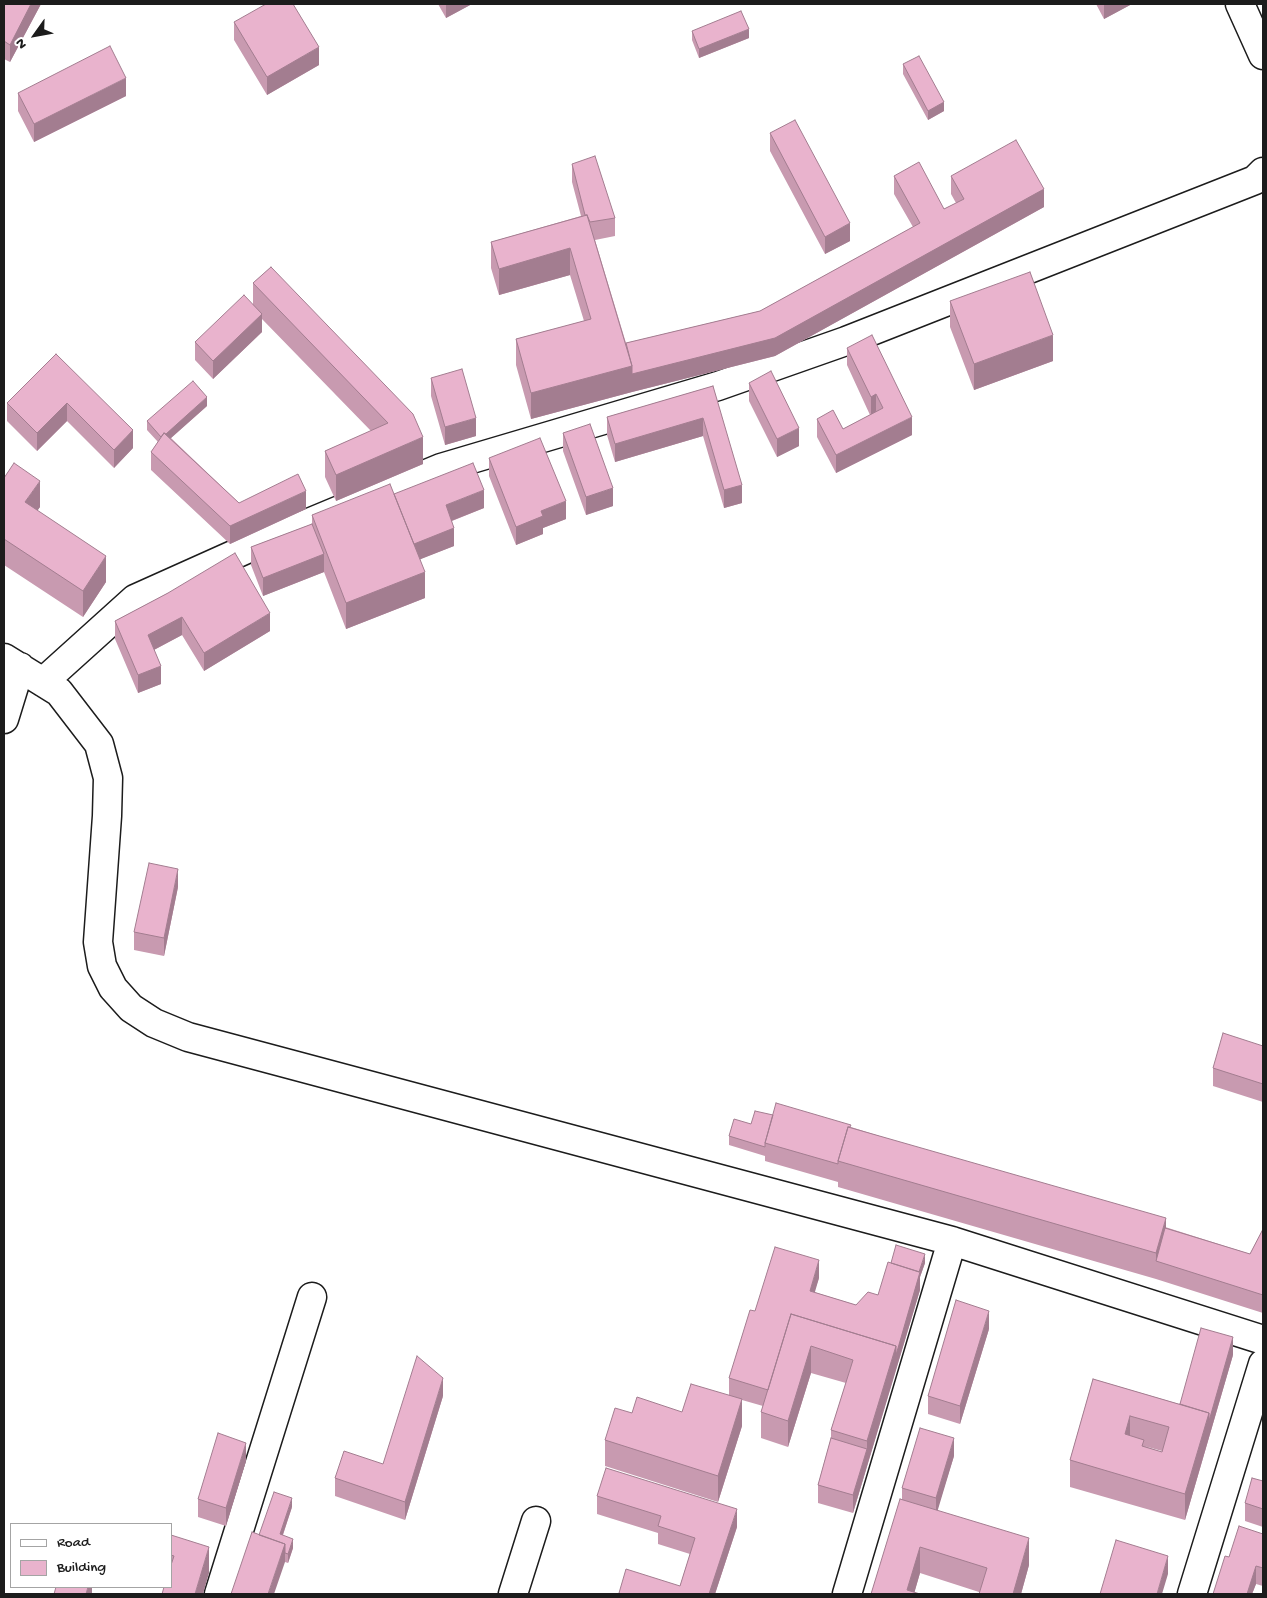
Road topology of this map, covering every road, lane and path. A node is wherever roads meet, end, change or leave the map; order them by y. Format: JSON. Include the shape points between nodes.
{"nodes":[{"id":1,"x":1240,"y":4,"type":"edge"},
{"id":2,"x":1263,"y":55,"type":"edge"},
{"id":3,"x":1263,"y":172,"type":"edge"},
{"id":4,"x":12,"y":663,"type":"edge"},
{"id":5,"x":43,"y":682,"type":"junction"},
{"id":6,"x":4,"y":719,"type":"edge"},
{"id":7,"x":952,"y":1241,"type":"junction"},
{"id":8,"x":312,"y":1297,"type":"dead end"},
{"id":9,"x":1263,"y":1340,"type":"edge"},
{"id":10,"x":1263,"y":1364,"type":"edge"},
{"id":11,"x":536,"y":1521,"type":"dead end"},
{"id":12,"x":219,"y":1594,"type":"edge"},
{"id":13,"x":513,"y":1594,"type":"edge"},
{"id":14,"x":847,"y":1594,"type":"edge"},
{"id":15,"x":1192,"y":1594,"type":"edge"}],
"edges":[{"from":1,"to":2,"type":"street"},
{"from":3,"to":5,"type":"street","via":[[1255,180],[846,341],[718,386],[441,468],[251,547],[135,599]]},
{"from":4,"to":5,"type":"street"},
{"from":4,"to":6,"type":"street"},
{"from":5,"to":7,"type":"street","via":[[59,692],[99,744],[108,778],[98,942],[102,966],[114,988],[131,1008],[154,1023],[188,1038]]},
{"from":7,"to":9,"type":"street"},
{"from":7,"to":14,"type":"street"},
{"from":8,"to":12,"type":"street"},
{"from":10,"to":15,"type":"street"},
{"from":11,"to":13,"type":"street"}]}
